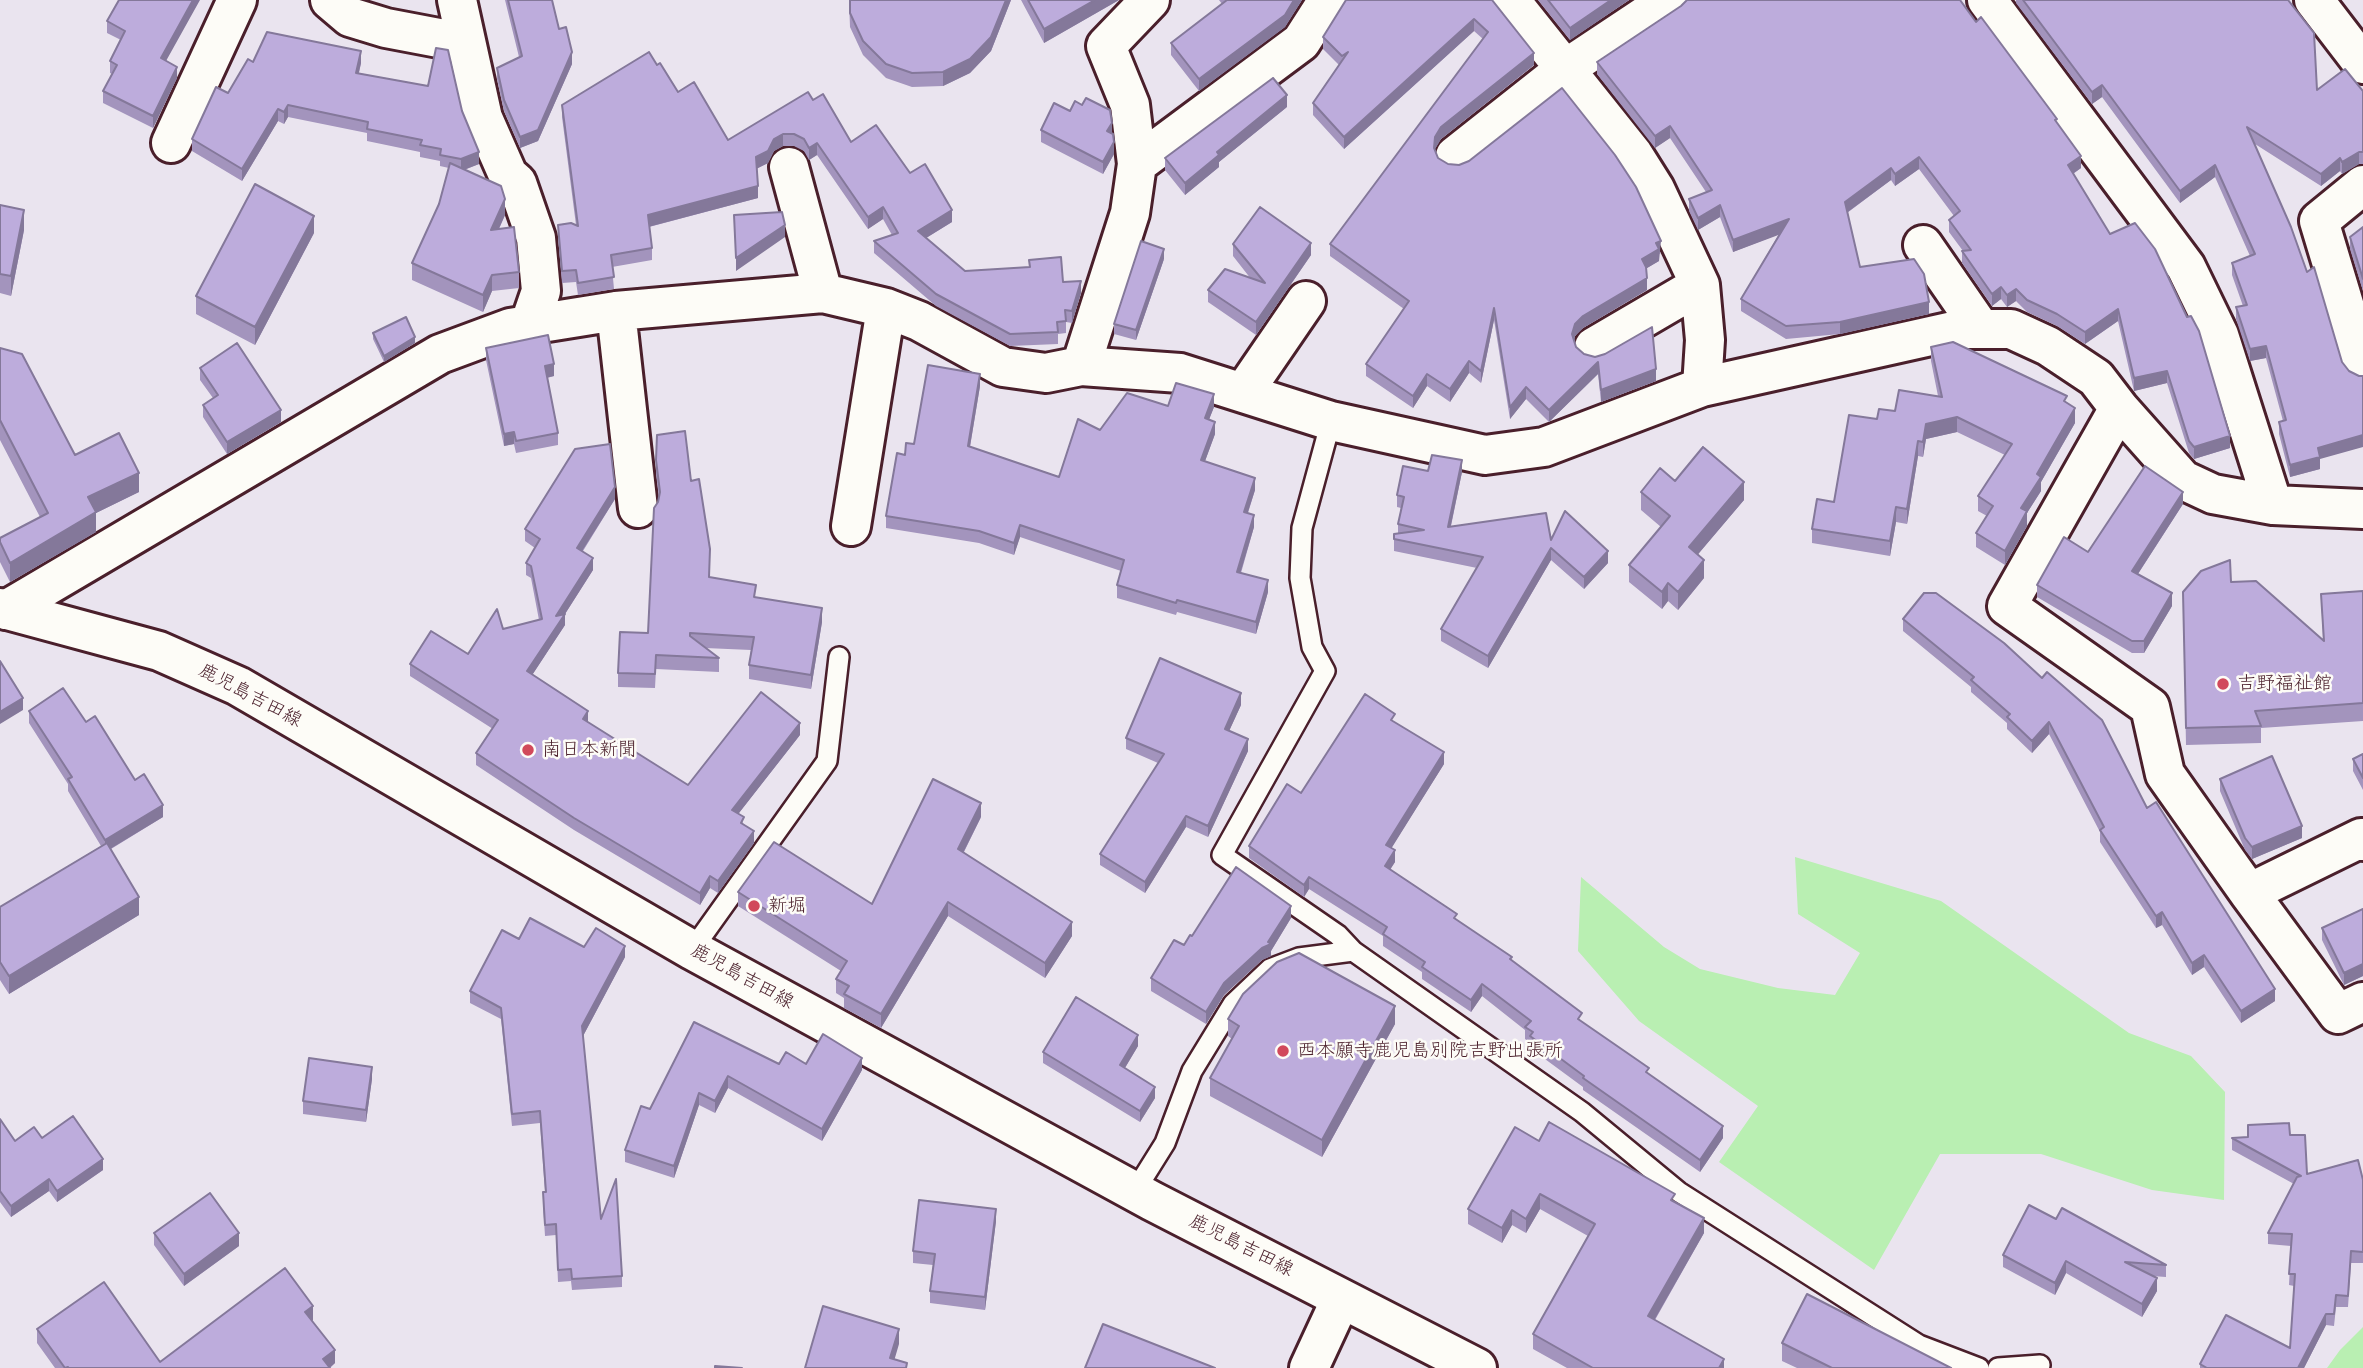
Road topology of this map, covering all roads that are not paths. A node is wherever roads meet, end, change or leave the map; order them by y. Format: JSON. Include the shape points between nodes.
{"nodes":[{"id":1,"x":237,"y":0,"type":"edge"},
{"id":2,"x":330,"y":0,"type":"edge"},
{"id":3,"x":457,"y":0,"type":"edge"},
{"id":4,"x":1150,"y":0,"type":"edge"},
{"id":5,"x":1328,"y":0,"type":"edge"},
{"id":6,"x":1510,"y":0,"type":"edge"},
{"id":7,"x":1669,"y":0,"type":"edge"},
{"id":8,"x":1987,"y":0,"type":"edge"},
{"id":9,"x":2314,"y":0,"type":"edge"},
{"id":10,"x":465,"y":43,"type":"junction"},
{"id":11,"x":2363,"y":64,"type":"edge"},
{"id":12,"x":1565,"y":69,"type":"junction"},
{"id":13,"x":171,"y":143,"type":"dead end"},
{"id":14,"x":1455,"y":156,"type":"dead end"},
{"id":15,"x":1137,"y":164,"type":"junction"},
{"id":16,"x":789,"y":167,"type":"dead end"},
{"id":17,"x":2363,"y":185,"type":"edge"},
{"id":18,"x":1923,"y":245,"type":"dead end"},
{"id":19,"x":1700,"y":285,"type":"junction"},
{"id":20,"x":824,"y":293,"type":"junction"},
{"id":21,"x":1306,"y":301,"type":"dead end"},
{"id":22,"x":886,"y":308,"type":"junction"},
{"id":23,"x":616,"y":311,"type":"junction"},
{"id":24,"x":529,"y":326,"type":"junction"},
{"id":25,"x":1981,"y":329,"type":"junction"},
{"id":26,"x":1594,"y":347,"type":"dead end"},
{"id":27,"x":1081,"y":366,"type":"junction"},
{"id":28,"x":2363,"y":367,"type":"edge"},
{"id":29,"x":1702,"y":387,"type":"junction"},
{"id":30,"x":1243,"y":393,"type":"junction"},
{"id":31,"x":2119,"y":408,"type":"junction"},
{"id":32,"x":1331,"y":421,"type":"junction"},
{"id":33,"x":2273,"y":505,"type":"junction"},
{"id":34,"x":638,"y":508,"type":"dead end"},
{"id":35,"x":2363,"y":509,"type":"edge"},
{"id":36,"x":851,"y":526,"type":"dead end"},
{"id":37,"x":3,"y":609,"type":"edge"},
{"id":38,"x":839,"y":657,"type":"dead end"},
{"id":39,"x":2363,"y":841,"type":"edge"},
{"id":40,"x":2249,"y":893,"type":"junction"},
{"id":41,"x":692,"y":950,"type":"junction"},
{"id":42,"x":1353,"y":951,"type":"junction"},
{"id":43,"x":2363,"y":1002,"type":"edge"},
{"id":44,"x":1135,"y":1191,"type":"junction"},
{"id":45,"x":1341,"y":1299,"type":"junction"},
{"id":46,"x":2040,"y":1365,"type":"dead end"},
{"id":47,"x":1309,"y":1368,"type":"edge"},
{"id":48,"x":1477,"y":1368,"type":"edge"},
{"id":49,"x":1979,"y":1368,"type":"edge"},
{"id":50,"x":1998,"y":1368,"type":"edge"}],
"edges":[{"from":1,"to":13,"type":"street"},
{"from":2,"to":10,"type":"street","via":[[350,17]]},
{"from":3,"to":10,"type":"street"},
{"from":4,"to":15,"type":"street","via":[[1106,46],[1130,105]]},
{"from":5,"to":15,"type":"street","via":[[1301,43]]},
{"from":6,"to":12,"type":"street"},
{"from":7,"to":12,"type":"street"},
{"from":8,"to":33,"type":"street","via":[[2186,267],[2219,335]]},
{"from":9,"to":11,"type":"street"},
{"from":10,"to":24,"type":"street","via":[[483,118],[508,175],[517,183],[536,238],[541,291]]},
{"from":12,"to":14,"type":"street"},
{"from":12,"to":19,"type":"street","via":[[1655,188]]},
{"from":15,"to":27,"type":"street","via":[[1130,212]]},
{"from":16,"to":20,"type":"street"},
{"from":17,"to":28,"type":"street","via":[[2319,221]]},
{"from":18,"to":25,"type":"street"},
{"from":19,"to":26,"type":"street"},
{"from":19,"to":29,"type":"street","via":[[1706,340]]},
{"from":20,"to":22,"type":"street"},
{"from":20,"to":23,"type":"street"},
{"from":21,"to":30,"type":"street"},
{"from":22,"to":27,"type":"street","via":[[1003,367],[1046,373]]},
{"from":22,"to":36,"type":"street"},
{"from":23,"to":24,"type":"street"},
{"from":23,"to":34,"type":"street"},
{"from":24,"to":37,"type":"street","via":[[510,328],[440,354]]},
{"from":25,"to":29,"type":"street","via":[[1962,329]]},
{"from":25,"to":31,"type":"street","via":[[2011,329],[2048,346],[2096,378]]},
{"from":27,"to":30,"type":"street","via":[[1180,373]]},
{"from":29,"to":32,"type":"street","via":[[1544,447],[1485,455]]},
{"from":30,"to":32,"type":"street"},
{"from":31,"to":33,"type":"street","via":[[2183,480],[2213,494]]},
{"from":31,"to":40,"type":"street","via":[[2007,607],[2150,708],[2165,774]]},
{"from":32,"to":42,"type":"lane","via":[[1302,528],[1300,578],[1312,647],[1325,671],[1222,855],[1338,935]]},
{"from":33,"to":35,"type":"street"},
{"from":37,"to":41,"type":"street","name":"鹿児島吉田線","via":[[159,651],[238,686]]},
{"from":38,"to":41,"type":"lane","via":[[827,761]]},
{"from":39,"to":40,"type":"street","via":[[2361,838]]},
{"from":40,"to":43,"type":"street","via":[[2338,1014]]},
{"from":41,"to":44,"type":"street","name":"鹿児島吉田線"},
{"from":42,"to":44,"type":"lane","via":[[1299,958],[1270,969],[1233,1004],[1192,1071],[1165,1143]]},
{"from":42,"to":49,"type":"lane","via":[[1582,1112],[1679,1192],[1919,1345]]},
{"from":44,"to":45,"type":"street","name":"鹿児島吉田線"},
{"from":45,"to":47,"type":"street"},
{"from":45,"to":48,"type":"street","name":"鹿児島吉田線"},
{"from":46,"to":50,"type":"lane"}]}
